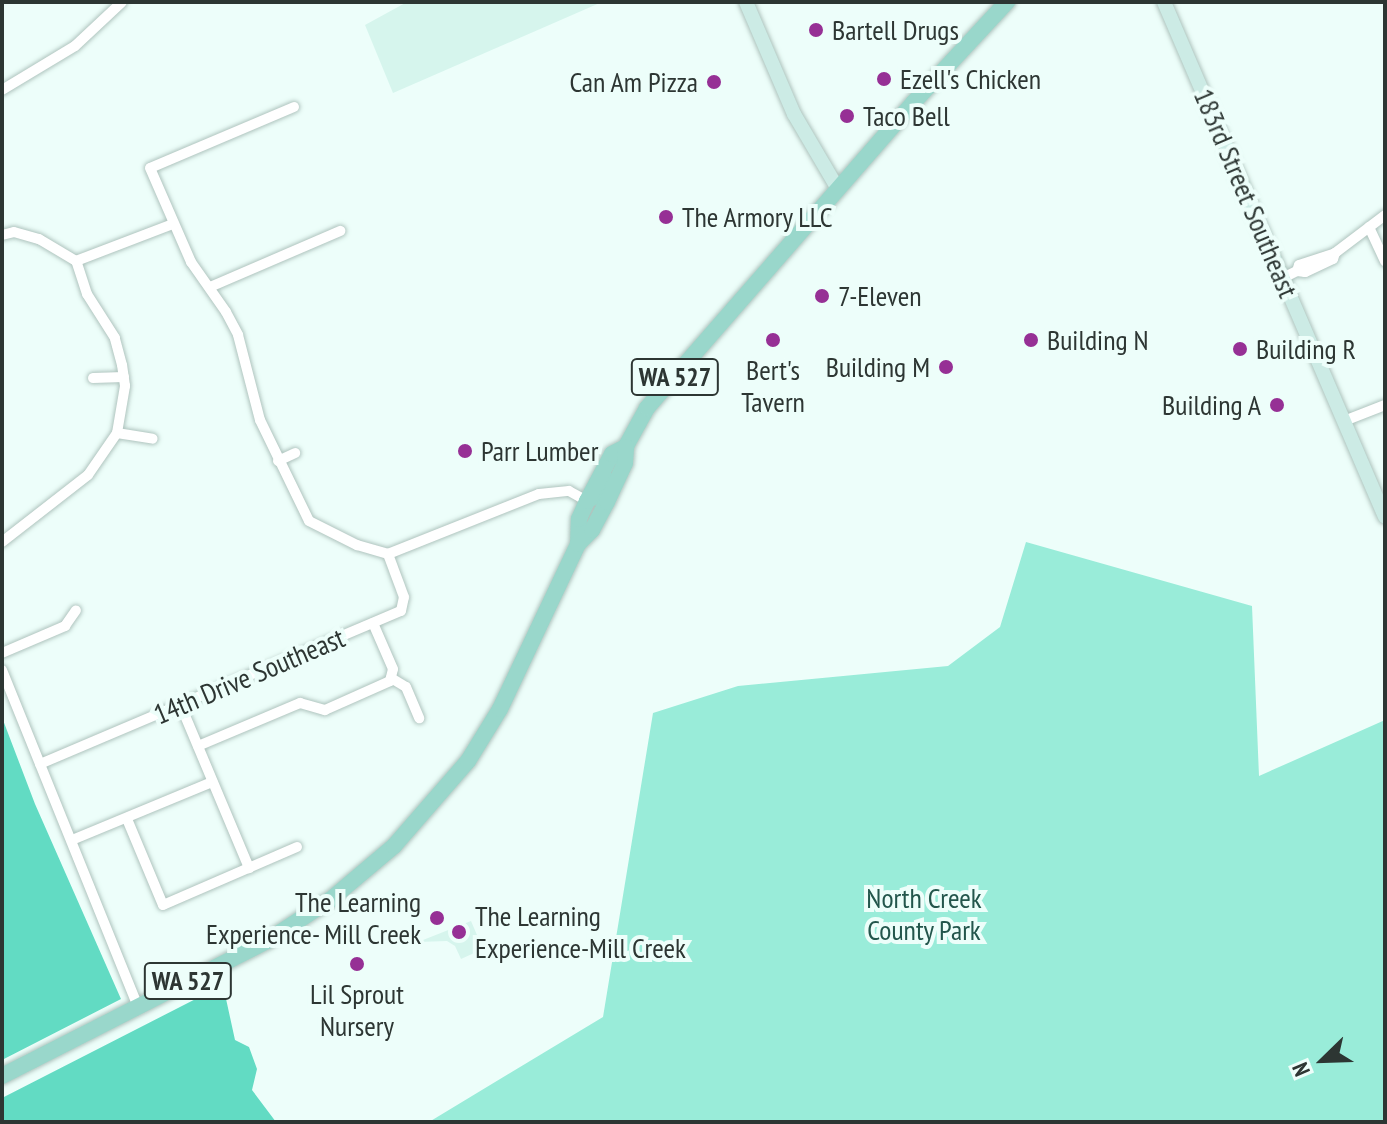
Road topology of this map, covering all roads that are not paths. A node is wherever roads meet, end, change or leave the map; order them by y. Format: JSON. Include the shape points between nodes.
{"nodes":[{"id":1,"x":122,"y":2,"type":"edge"},
{"id":2,"x":746,"y":2,"type":"edge"},
{"id":3,"x":1007,"y":2,"type":"edge"},
{"id":4,"x":1164,"y":2,"type":"edge"},
{"id":5,"x":2,"y":90,"type":"edge"},
{"id":6,"x":294,"y":107,"type":"dead end"},
{"id":7,"x":838,"y":189,"type":"junction"},
{"id":8,"x":1385,"y":215,"type":"edge"},
{"id":9,"x":173,"y":224,"type":"junction"},
{"id":10,"x":1369,"y":227,"type":"junction"},
{"id":11,"x":340,"y":231,"type":"dead end"},
{"id":12,"x":2,"y":235,"type":"edge"},
{"id":13,"x":76,"y":261,"type":"junction"},
{"id":14,"x":1385,"y":261,"type":"edge"},
{"id":15,"x":1283,"y":278,"type":"junction"},
{"id":16,"x":210,"y":287,"type":"junction"},
{"id":17,"x":124,"y":377,"type":"junction"},
{"id":18,"x":93,"y":378,"type":"dead end"},
{"id":19,"x":1385,"y":405,"type":"edge"},
{"id":20,"x":1344,"y":421,"type":"junction"},
{"id":21,"x":117,"y":433,"type":"junction"},
{"id":22,"x":153,"y":439,"type":"dead end"},
{"id":23,"x":626,"y":447,"type":"junction"},
{"id":24,"x":295,"y":453,"type":"dead end"},
{"id":25,"x":278,"y":461,"type":"junction"},
{"id":26,"x":587,"y":501,"type":"junction"},
{"id":27,"x":1384,"y":512,"type":"edge"},
{"id":28,"x":2,"y":542,"type":"edge"},
{"id":29,"x":578,"y":544,"type":"junction"},
{"id":30,"x":388,"y":554,"type":"junction"},
{"id":31,"x":76,"y":610,"type":"dead end"},
{"id":32,"x":373,"y":623,"type":"junction"},
{"id":33,"x":2,"y":653,"type":"edge"},
{"id":34,"x":2,"y":670,"type":"edge"},
{"id":35,"x":391,"y":678,"type":"junction"},
{"id":36,"x":181,"y":706,"type":"junction"},
{"id":37,"x":419,"y":718,"type":"dead end"},
{"id":38,"x":198,"y":746,"type":"junction"},
{"id":39,"x":40,"y":764,"type":"junction"},
{"id":40,"x":212,"y":782,"type":"junction"},
{"id":41,"x":127,"y":819,"type":"junction"},
{"id":42,"x":72,"y":840,"type":"junction"},
{"id":43,"x":297,"y":847,"type":"dead end"},
{"id":44,"x":249,"y":868,"type":"junction"},
{"id":45,"x":138,"y":1007,"type":"junction"},
{"id":46,"x":2,"y":1076,"type":"edge"}],
"edges":[{"from":1,"to":5,"type":"street","via":[[75,46]]},
{"from":2,"to":7,"type":"street","via":[[794,114]]},
{"from":3,"to":7,"type":"main road","number":"WA 527"},
{"from":4,"to":15,"type":"street","name":"183rd Street Southeast"},
{"from":6,"to":9,"type":"street","via":[[150,168]]},
{"from":7,"to":23,"type":"main road","number":"WA 527","via":[[647,408]]},
{"from":8,"to":10,"type":"street"},
{"from":9,"to":13,"type":"street"},
{"from":9,"to":16,"type":"street"},
{"from":10,"to":14,"type":"street"},
{"from":10,"to":15,"type":"street","via":[[1328,262]]},
{"from":11,"to":16,"type":"street"},
{"from":12,"to":13,"type":"street","via":[[14,232],[39,239]]},
{"from":13,"to":17,"type":"street","via":[[87,294],[115,338]]},
{"from":15,"to":20,"type":"street","name":"183rd Street Southeast"},
{"from":16,"to":25,"type":"street","via":[[238,335],[250,390]]},
{"from":17,"to":18,"type":"street"},
{"from":17,"to":21,"type":"street"},
{"from":19,"to":20,"type":"street"},
{"from":20,"to":27,"type":"street","name":"183rd Street Southeast"},
{"from":21,"to":22,"type":"street"},
{"from":21,"to":28,"type":"street","via":[[88,475]]},
{"from":23,"to":26,"type":"main road","number":"WA 527","via":[[612,454]]},
{"from":23,"to":29,"type":"main road","number":"WA 527","via":[[625,463],[607,502]]},
{"from":24,"to":25,"type":"street"},
{"from":25,"to":30,"type":"street","via":[[309,521]]},
{"from":26,"to":29,"type":"main road","number":"WA 527","via":[[579,519]]},
{"from":26,"to":30,"type":"street","via":[[569,491],[539,494]]},
{"from":29,"to":45,"type":"main road","number":"WA 527","via":[[500,709],[468,761],[394,846],[307,917]]},
{"from":30,"to":32,"type":"street","name":"14th Drive Southeast","via":[[405,604]]},
{"from":31,"to":33,"type":"street","via":[[65,626]]},
{"from":32,"to":35,"type":"street","via":[[393,669]]},
{"from":32,"to":36,"type":"street","name":"14th Drive Southeast"},
{"from":34,"to":39,"type":"street"},
{"from":35,"to":37,"type":"street","via":[[406,687]]},
{"from":35,"to":38,"type":"street","via":[[325,710],[300,703]]},
{"from":36,"to":38,"type":"street"},
{"from":36,"to":39,"type":"street","name":"14th Drive Southeast"},
{"from":38,"to":40,"type":"street"},
{"from":39,"to":42,"type":"street"},
{"from":40,"to":41,"type":"street"},
{"from":40,"to":44,"type":"street"},
{"from":41,"to":42,"type":"street"},
{"from":41,"to":44,"type":"street","via":[[163,905]]},
{"from":42,"to":45,"type":"street"},
{"from":43,"to":44,"type":"street"},
{"from":45,"to":46,"type":"main road","number":"WA 527"}]}
